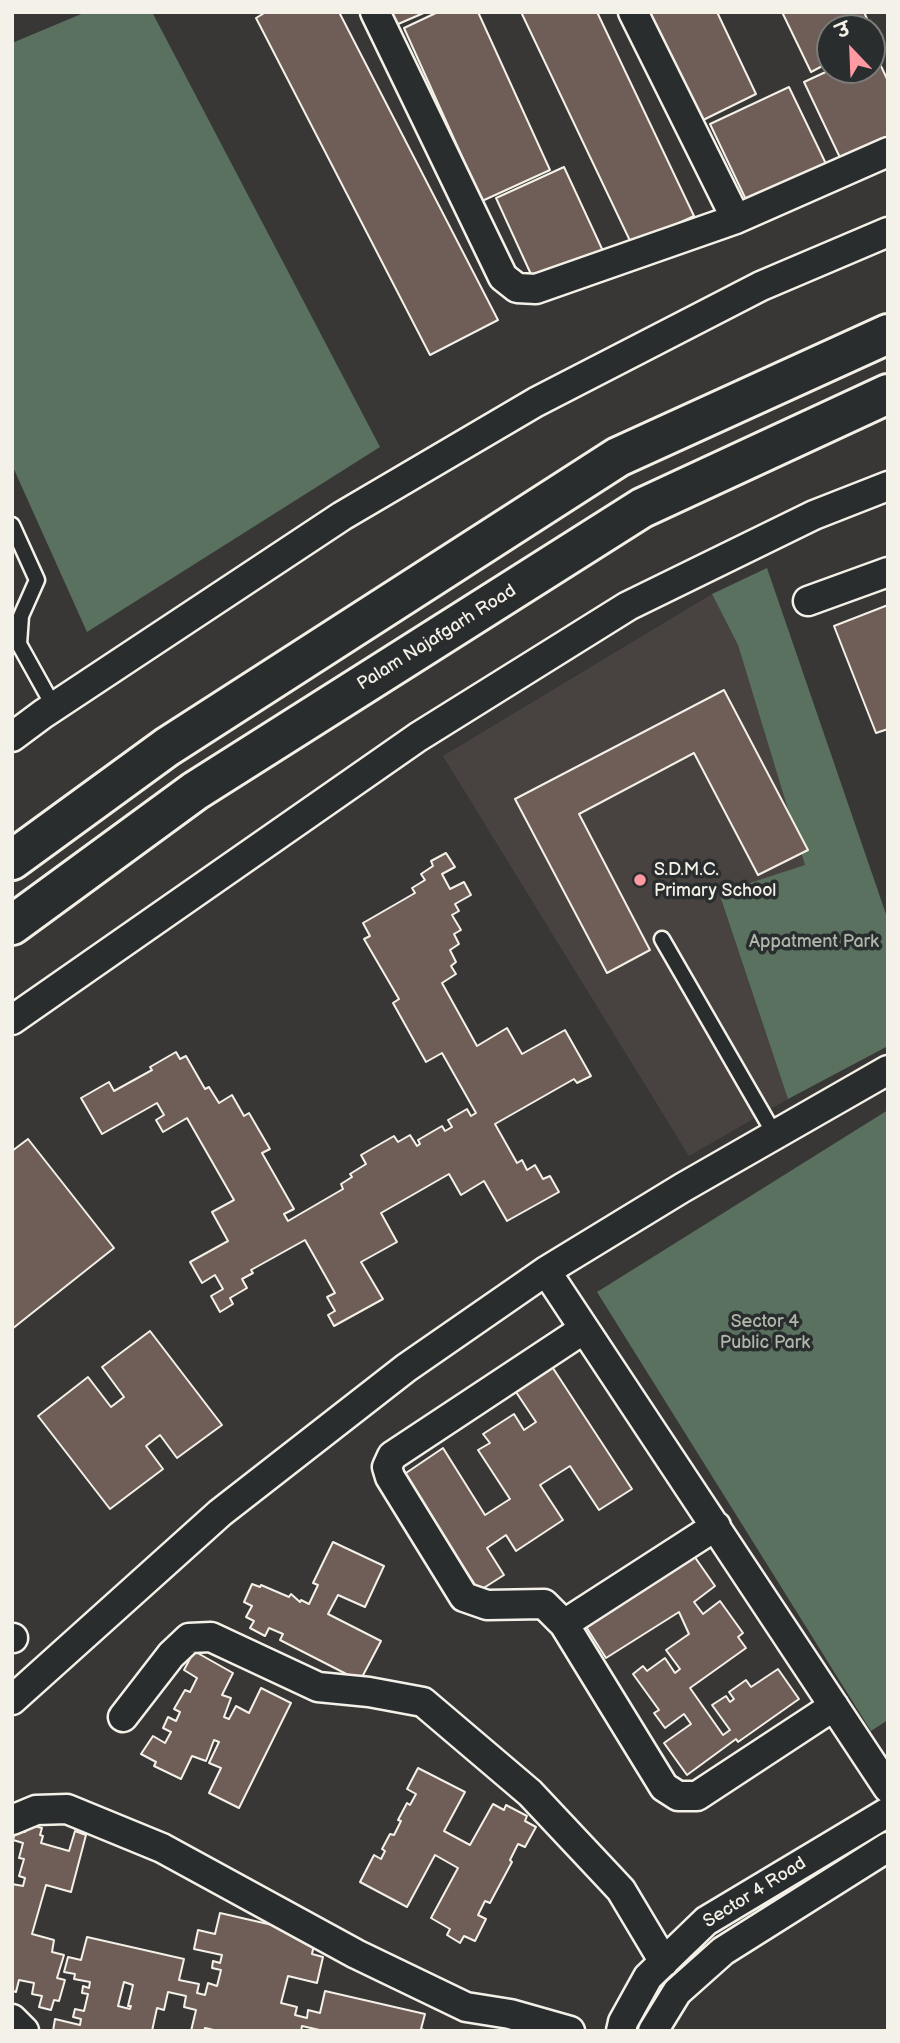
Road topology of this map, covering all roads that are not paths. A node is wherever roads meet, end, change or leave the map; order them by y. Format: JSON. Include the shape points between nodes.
{"nodes":[{"id":1,"x":375,"y":12,"type":"edge"},
{"id":2,"x":633,"y":12,"type":"edge"},
{"id":3,"x":888,"y":152,"type":"edge"},
{"id":4,"x":736,"y":219,"type":"junction"},
{"id":5,"x":888,"y":232,"type":"edge"},
{"id":6,"x":888,"y":334,"type":"edge"},
{"id":7,"x":888,"y":394,"type":"edge"},
{"id":8,"x":888,"y":486,"type":"edge"},
{"id":9,"x":12,"y":525,"type":"edge"},
{"id":10,"x":888,"y":572,"type":"edge"},
{"id":11,"x":808,"y":601,"type":"dead end"},
{"id":12,"x":54,"y":707,"type":"junction"},
{"id":13,"x":12,"y":737,"type":"edge"},
{"id":14,"x":12,"y":860,"type":"edge"},
{"id":15,"x":12,"y":925,"type":"edge"},
{"id":16,"x":662,"y":939,"type":"dead end"},
{"id":17,"x":12,"y":1020,"type":"edge"},
{"id":18,"x":888,"y":1070,"type":"edge"},
{"id":19,"x":775,"y":1135,"type":"junction"},
{"id":20,"x":546,"y":1271,"type":"junction"},
{"id":21,"x":584,"y":1329,"type":"junction"},
{"id":22,"x":716,"y":1526,"type":"junction"},
{"id":23,"x":564,"y":1624,"type":"junction"},
{"id":24,"x":12,"y":1700,"type":"edge"},
{"id":25,"x":834,"y":1706,"type":"junction"},
{"id":26,"x":122,"y":1717,"type":"dead end"},
{"id":27,"x":888,"y":1788,"type":"edge"},
{"id":28,"x":888,"y":1812,"type":"edge"},
{"id":29,"x":12,"y":1820,"type":"edge"},
{"id":30,"x":888,"y":1847,"type":"edge"},
{"id":31,"x":664,"y":1962,"type":"junction"},
{"id":32,"x":12,"y":2019,"type":"edge"},
{"id":33,"x":483,"y":2021,"type":"edge"},
{"id":34,"x":24,"y":2031,"type":"edge"},
{"id":35,"x":570,"y":2031,"type":"edge"},
{"id":36,"x":621,"y":2031,"type":"edge"},
{"id":37,"x":653,"y":2031,"type":"edge"}],
"edges":[{"from":1,"to":4,"type":"street","via":[[503,277],[517,288],[536,289]]},
{"from":2,"to":4,"type":"street"},
{"from":3,"to":4,"type":"street"},
{"from":5,"to":12,"type":"street","via":[[761,286],[536,402],[342,516]]},
{"from":6,"to":14,"type":"main road","via":[[618,457],[167,747]]},
{"from":7,"to":15,"type":"main road","name":"Palam Najafgarh Road","via":[[642,508],[195,791]]},
{"from":8,"to":17,"type":"street","via":[[814,515],[628,606],[418,737]]},
{"from":9,"to":12,"type":"lane","via":[[37,580],[21,616],[19,644]]},
{"from":10,"to":11,"type":"street"},
{"from":12,"to":13,"type":"street"},
{"from":16,"to":19,"type":"lane"},
{"from":18,"to":19,"type":"street"},
{"from":19,"to":20,"type":"street"},
{"from":20,"to":21,"type":"street"},
{"from":20,"to":24,"type":"street","via":[[407,1368],[220,1513]]},
{"from":21,"to":22,"type":"street"},
{"from":21,"to":23,"type":"street","via":[[392,1456],[387,1467],[464,1597],[487,1605],[544,1604]]},
{"from":22,"to":23,"type":"street"},
{"from":22,"to":25,"type":"street"},
{"from":23,"to":25,"type":"street","via":[[664,1787],[678,1796],[697,1796]]},
{"from":25,"to":27,"type":"street"},
{"from":26,"to":31,"type":"street","via":[[189,1638],[211,1637],[318,1687],[423,1702],[530,1793],[599,1866],[621,1890]]},
{"from":28,"to":31,"type":"street","name":"Sector 4 Road","via":[[706,1922]]},
{"from":29,"to":33,"type":"street","via":[[36,1810],[67,1809],[113,1826],[466,2007]]},
{"from":30,"to":37,"type":"street","name":"Sector 4 Road","via":[[723,1951],[677,1992]]},
{"from":31,"to":36,"type":"street","name":"Sector 4 Road","via":[[648,1977]]},
{"from":32,"to":34,"type":"street"},
{"from":33,"to":35,"type":"street","via":[[510,2014]]}]}
